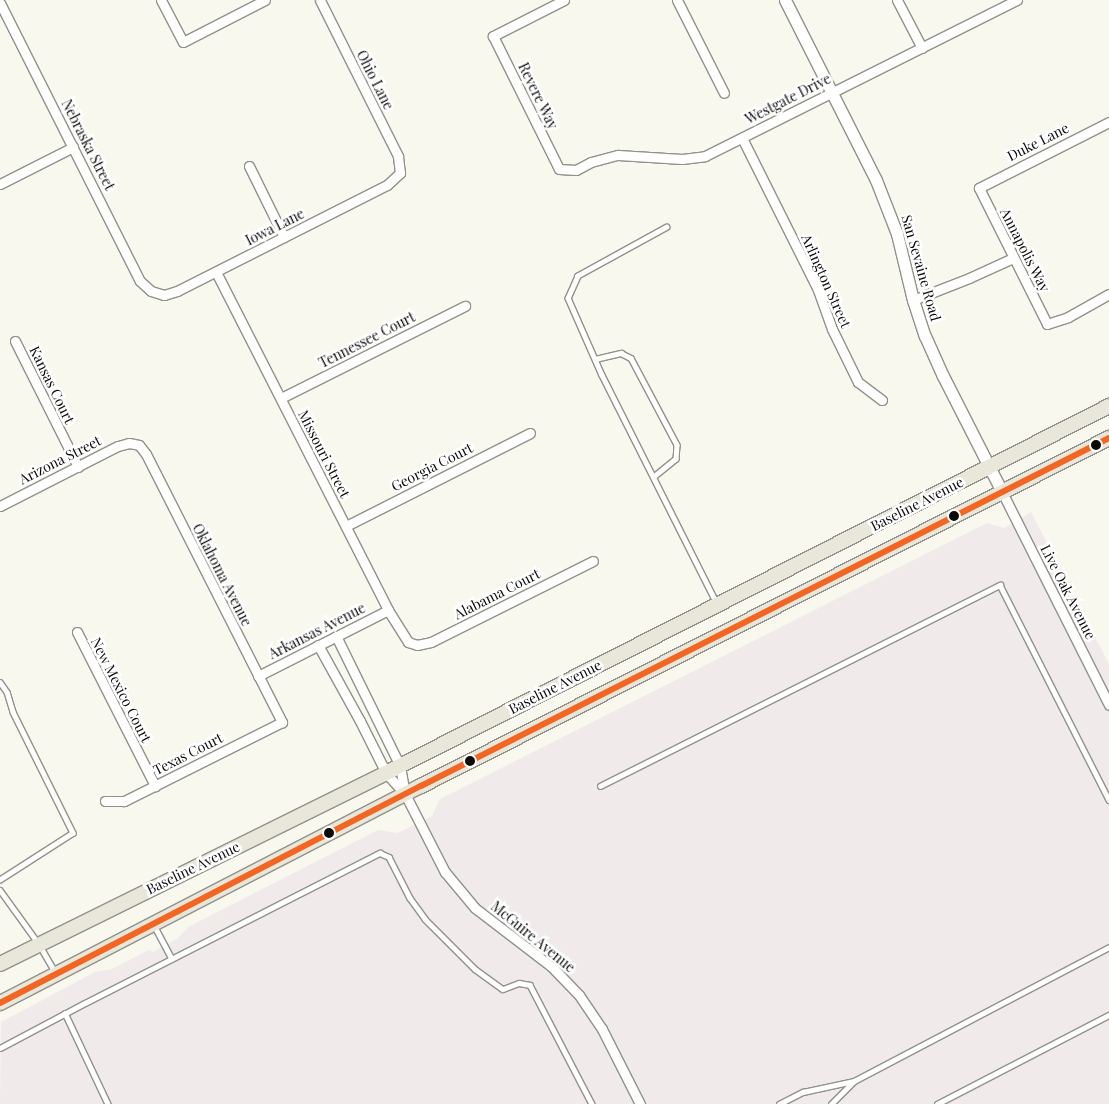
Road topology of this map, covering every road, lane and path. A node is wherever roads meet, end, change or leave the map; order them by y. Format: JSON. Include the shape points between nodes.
{"nodes":[{"id":1,"x":162,"y":0,"type":"edge"},
{"id":2,"x":265,"y":0,"type":"edge"},
{"id":3,"x":320,"y":0,"type":"edge"},
{"id":4,"x":564,"y":0,"type":"edge"},
{"id":5,"x":677,"y":0,"type":"edge"},
{"id":6,"x":785,"y":0,"type":"edge"},
{"id":7,"x":897,"y":0,"type":"edge"},
{"id":8,"x":1017,"y":0,"type":"edge"},
{"id":9,"x":0,"y":4,"type":"edge"},
{"id":10,"x":922,"y":48,"type":"junction"},
{"id":11,"x":832,"y":92,"type":"junction"},
{"id":12,"x":724,"y":93,"type":"dead end"},
{"id":13,"x":1109,"y":122,"type":"edge"},
{"id":14,"x":742,"y":138,"type":"junction"},
{"id":15,"x":73,"y":147,"type":"junction"},
{"id":16,"x":249,"y":166,"type":"dead end"},
{"id":17,"x":559,"y":170,"type":"joint"},
{"id":18,"x":400,"y":173,"type":"joint"},
{"id":19,"x":0,"y":184,"type":"edge"},
{"id":20,"x":979,"y":188,"type":"joint"},
{"id":21,"x":667,"y":227,"type":"dead end"},
{"id":22,"x":284,"y":237,"type":"junction"},
{"id":23,"x":1013,"y":258,"type":"junction"},
{"id":24,"x":216,"y":272,"type":"junction"},
{"id":25,"x":157,"y":294,"type":"joint"},
{"id":26,"x":1109,"y":294,"type":"edge"},
{"id":27,"x":913,"y":300,"type":"junction"},
{"id":28,"x":465,"y":306,"type":"dead end"},
{"id":29,"x":15,"y":341,"type":"dead end"},
{"id":30,"x":595,"y":359,"type":"junction"},
{"id":31,"x":281,"y":398,"type":"junction"},
{"id":32,"x":882,"y":400,"type":"dead end"},
{"id":33,"x":1109,"y":406,"type":"edge"},
{"id":34,"x":530,"y":433,"type":"dead end"},
{"id":35,"x":1109,"y":438,"type":"edge"},
{"id":36,"x":134,"y":444,"type":"joint"},
{"id":37,"x":78,"y":467,"type":"junction"},
{"id":38,"x":990,"y":467,"type":"junction"},
{"id":39,"x":654,"y":477,"type":"junction"},
{"id":40,"x":1002,"y":492,"type":"junction"},
{"id":41,"x":0,"y":506,"type":"edge"},
{"id":42,"x":346,"y":526,"type":"junction"},
{"id":43,"x":592,"y":561,"type":"dead end"},
{"id":44,"x":717,"y":605,"type":"junction"},
{"id":45,"x":388,"y":610,"type":"junction"},
{"id":46,"x":77,"y":632,"type":"dead end"},
{"id":47,"x":336,"y":636,"type":"junction"},
{"id":48,"x":412,"y":645,"type":"joint"},
{"id":49,"x":318,"y":646,"type":"junction"},
{"id":50,"x":258,"y":676,"type":"junction"},
{"id":51,"x":0,"y":682,"type":"edge"},
{"id":52,"x":1109,"y":705,"type":"edge"},
{"id":53,"x":282,"y":722,"type":"joint"},
{"id":54,"x":400,"y":766,"type":"junction"},
{"id":55,"x":386,"y":773,"type":"junction"},
{"id":56,"x":155,"y":786,"type":"junction"},
{"id":57,"x":600,"y":786,"type":"dead end"},
{"id":58,"x":405,"y":794,"type":"junction"},
{"id":59,"x":1109,"y":800,"type":"edge"},
{"id":60,"x":105,"y":801,"type":"dead end"},
{"id":61,"x":0,"y":880,"type":"edge"},
{"id":62,"x":0,"y":890,"type":"edge"},
{"id":63,"x":153,"y":924,"type":"junction"},
{"id":64,"x":39,"y":944,"type":"junction"},
{"id":65,"x":1109,"y":947,"type":"edge"},
{"id":66,"x":172,"y":958,"type":"junction"},
{"id":67,"x":0,"y":964,"type":"edge"},
{"id":68,"x":57,"y":974,"type":"junction"},
{"id":69,"x":0,"y":1003,"type":"edge"},
{"id":70,"x":65,"y":1013,"type":"junction"},
{"id":71,"x":1109,"y":1015,"type":"edge"},
{"id":72,"x":0,"y":1048,"type":"edge"},
{"id":73,"x":854,"y":1080,"type":"junction"},
{"id":74,"x":108,"y":1104,"type":"edge"},
{"id":75,"x":592,"y":1104,"type":"edge"},
{"id":76,"x":640,"y":1104,"type":"edge"},
{"id":77,"x":779,"y":1104,"type":"edge"},
{"id":78,"x":831,"y":1104,"type":"edge"},
{"id":79,"x":937,"y":1104,"type":"edge"}],
"edges":[{"from":1,"to":2,"type":"street","via":[[183,42]]},
{"from":3,"to":18,"type":"street","name":"Ohio Lane","via":[[398,156]]},
{"from":4,"to":17,"type":"street","name":"Revere Way","via":[[493,36]]},
{"from":5,"to":12,"type":"street"},
{"from":6,"to":11,"type":"street","name":"San Sevaine Road"},
{"from":7,"to":10,"type":"street"},
{"from":8,"to":10,"type":"street","name":"Westgate Drive"},
{"from":9,"to":15,"type":"street","name":"Nebraska Street"},
{"from":10,"to":11,"type":"street","name":"Westgate Drive"},
{"from":11,"to":14,"type":"street","name":"Westgate Drive"},
{"from":11,"to":27,"type":"street","name":"San Sevaine Road","via":[[876,180],[897,234]]},
{"from":13,"to":20,"type":"street","name":"Duke Lane"},
{"from":14,"to":17,"type":"street","name":"Westgate Drive","via":[[705,156],[682,159],[618,156],[591,162],[576,170]]},
{"from":14,"to":32,"type":"street","name":"Arlington Street","via":[[818,290],[832,329],[858,382]]},
{"from":15,"to":19,"type":"street"},
{"from":15,"to":25,"type":"street","name":"Nebraska Street","via":[[140,281]]},
{"from":16,"to":22,"type":"street"},
{"from":18,"to":22,"type":"street","name":"Iowa Lane","via":[[387,185]]},
{"from":20,"to":23,"type":"street","name":"Annapolis Way"},
{"from":21,"to":30,"type":"lane","via":[[578,276],[568,298]]},
{"from":22,"to":24,"type":"street","name":"Iowa Lane"},
{"from":23,"to":26,"type":"street","name":"Annapolis Way","via":[[1047,324],[1068,317]]},
{"from":23,"to":27,"type":"street"},
{"from":24,"to":25,"type":"street","name":"Iowa Lane","via":[[177,291]]},
{"from":24,"to":31,"type":"street","name":"Missouri Street"},
{"from":27,"to":38,"type":"street","name":"San Sevaine Road","via":[[943,376]]},
{"from":28,"to":31,"type":"street","name":"Tennessee Court"},
{"from":29,"to":37,"type":"street","name":"Kansas Court"},
{"from":30,"to":39,"type":"lane"},
{"from":30,"to":39,"type":"lane","via":[[621,353],[631,358],[677,445],[676,458]]},
{"from":31,"to":42,"type":"street","name":"Missouri Street"},
{"from":33,"to":38,"type":"main road","name":"Baseline Avenue"},
{"from":34,"to":42,"type":"street","name":"Georgia Court"},
{"from":35,"to":40,"type":"main road","name":"Baseline Avenue"},
{"from":36,"to":37,"type":"street","name":"Arizona Street","via":[[124,444]]},
{"from":36,"to":50,"type":"street","name":"Oklahoma Avenue","via":[[146,454]]},
{"from":37,"to":41,"type":"street","name":"Arizona Street"},
{"from":38,"to":40,"type":"street","name":"San Sevaine Road"},
{"from":38,"to":44,"type":"main road","name":"Baseline Avenue"},
{"from":39,"to":44,"type":"lane"},
{"from":40,"to":52,"type":"street","name":"Live Oak Avenue"},
{"from":40,"to":58,"type":"main road","name":"Baseline Avenue"},
{"from":42,"to":45,"type":"street","name":"Missouri Street"},
{"from":43,"to":48,"type":"street","name":"Alabama Court","via":[[431,642]]},
{"from":44,"to":54,"type":"main road","name":"Baseline Avenue"},
{"from":45,"to":47,"type":"street","name":"Arkansas Avenue"},
{"from":45,"to":48,"type":"street","name":"Missouri Street","via":[[404,638]]},
{"from":46,"to":56,"type":"street","name":"New Mexico Court"},
{"from":47,"to":49,"type":"street","name":"Arkansas Avenue"},
{"from":47,"to":54,"type":"street","name":"McGuire Avenue"},
{"from":49,"to":50,"type":"street","name":"Arkansas Avenue"},
{"from":49,"to":55,"type":"street","name":"McGuire Avenue"},
{"from":50,"to":53,"type":"street","name":"Oklahoma Avenue"},
{"from":51,"to":61,"type":"lane","via":[[73,833]]},
{"from":53,"to":56,"type":"street","name":"Texas Court"},
{"from":54,"to":55,"type":"main road","name":"Baseline Avenue"},
{"from":54,"to":58,"type":"street","name":"McGuire Avenue"},
{"from":55,"to":58,"type":"street","name":"McGuire Avenue"},
{"from":55,"to":64,"type":"main road","name":"Baseline Avenue"},
{"from":56,"to":60,"type":"street","name":"Texas Court","via":[[124,802]]},
{"from":57,"to":59,"type":"lane","via":[[1000,585]]},
{"from":58,"to":63,"type":"main road","name":"Baseline Avenue"},
{"from":58,"to":76,"type":"street","name":"McGuire Avenue","via":[[438,860],[464,897],[486,918],[561,975],[588,1005]]},
{"from":62,"to":64,"type":"lane"},
{"from":63,"to":66,"type":"lane"},
{"from":63,"to":68,"type":"main road","name":"Baseline Avenue"},
{"from":64,"to":67,"type":"main road","name":"Baseline Avenue"},
{"from":64,"to":68,"type":"lane"},
{"from":65,"to":73,"type":"lane"},
{"from":66,"to":70,"type":"lane"},
{"from":66,"to":75,"type":"lane","via":[[376,855],[385,854],[416,908],[460,956],[502,990],[519,983],[530,985]]},
{"from":68,"to":69,"type":"main road","name":"Baseline Avenue"},
{"from":70,"to":72,"type":"lane"},
{"from":70,"to":74,"type":"lane"},
{"from":71,"to":79,"type":"lane"},
{"from":73,"to":77,"type":"lane","via":[[803,1092]]},
{"from":73,"to":78,"type":"lane"}]}
